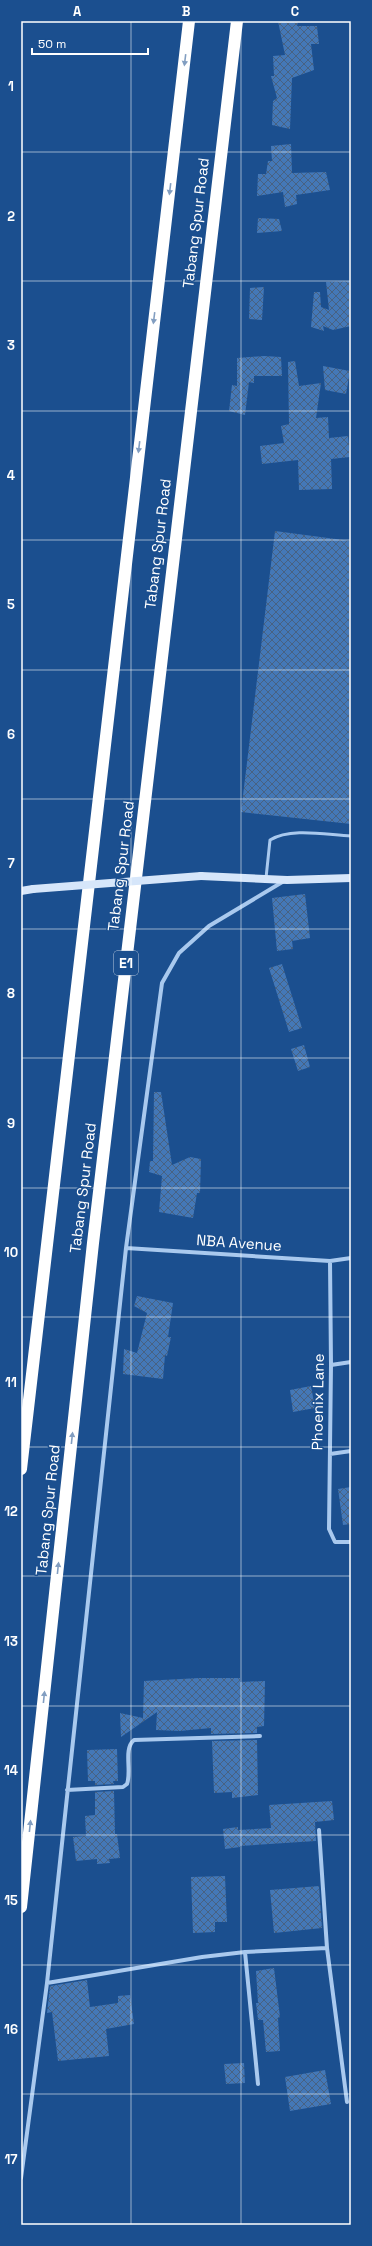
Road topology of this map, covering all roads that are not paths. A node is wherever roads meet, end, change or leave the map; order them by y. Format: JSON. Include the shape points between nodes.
{"nodes":[{"id":1,"x":189,"y":21,"type":"edge"},
{"id":2,"x":237,"y":21,"type":"edge"},
{"id":3,"x":351,"y":836,"type":"edge"},
{"id":4,"x":351,"y":878,"type":"edge"},
{"id":5,"x":266,"y":879,"type":"junction"},
{"id":6,"x":287,"y":880,"type":"junction"},
{"id":7,"x":21,"y":891,"type":"edge"},
{"id":8,"x":126,"y":1248,"type":"junction"},
{"id":9,"x":351,"y":1258,"type":"edge"},
{"id":10,"x":330,"y":1261,"type":"junction"},
{"id":11,"x":351,"y":1362,"type":"edge"},
{"id":12,"x":331,"y":1365,"type":"junction"},
{"id":13,"x":351,"y":1451,"type":"edge"},
{"id":14,"x":330,"y":1454,"type":"junction"},
{"id":15,"x":21,"y":1469,"type":"edge"},
{"id":16,"x":351,"y":1542,"type":"edge"},
{"id":17,"x":260,"y":1736,"type":"dead end"},
{"id":18,"x":67,"y":1790,"type":"junction"},
{"id":19,"x":319,"y":1830,"type":"dead end"},
{"id":20,"x":21,"y":1907,"type":"edge"},
{"id":21,"x":327,"y":1948,"type":"junction"},
{"id":22,"x":245,"y":1952,"type":"junction"},
{"id":23,"x":47,"y":1983,"type":"junction"},
{"id":24,"x":258,"y":2084,"type":"dead end"},
{"id":25,"x":347,"y":2102,"type":"dead end"},
{"id":26,"x":21,"y":2178,"type":"edge"}],
"edges":[{"from":1,"to":15,"type":"highway","name":"Tabang Spur Road","one_way":true},
{"from":20,"to":2,"type":"highway","name":"Tabang Spur Road","number":"E1","one_way":true,"via":[[96,1219]]},
{"from":3,"to":5,"type":"lane","via":[[278,835],[270,840]]},
{"from":4,"to":6,"type":"street"},
{"from":5,"to":6,"type":"street"},
{"from":5,"to":7,"type":"street","bridge":true,"via":[[201,876]]},
{"from":6,"to":8,"type":"street","via":[[209,926],[179,954],[162,983]]},
{"from":8,"to":10,"type":"street","name":"NBA Avenue"},
{"from":8,"to":18,"type":"street"},
{"from":9,"to":10,"type":"street","name":"NBA Avenue"},
{"from":10,"to":12,"type":"street","name":"Phoenix Lane"},
{"from":11,"to":12,"type":"street"},
{"from":12,"to":14,"type":"street","name":"Phoenix Lane"},
{"from":13,"to":14,"type":"street"},
{"from":14,"to":16,"type":"street","name":"Phoenix Lane","via":[[329,1529],[335,1542]]},
{"from":17,"to":18,"type":"street","via":[[134,1740],[130,1743],[129,1750],[128,1784],[122,1787]]},
{"from":18,"to":23,"type":"street"},
{"from":19,"to":21,"type":"street"},
{"from":21,"to":22,"type":"street"},
{"from":21,"to":25,"type":"street"},
{"from":22,"to":23,"type":"street"},
{"from":22,"to":24,"type":"street"},
{"from":23,"to":26,"type":"street"}]}
